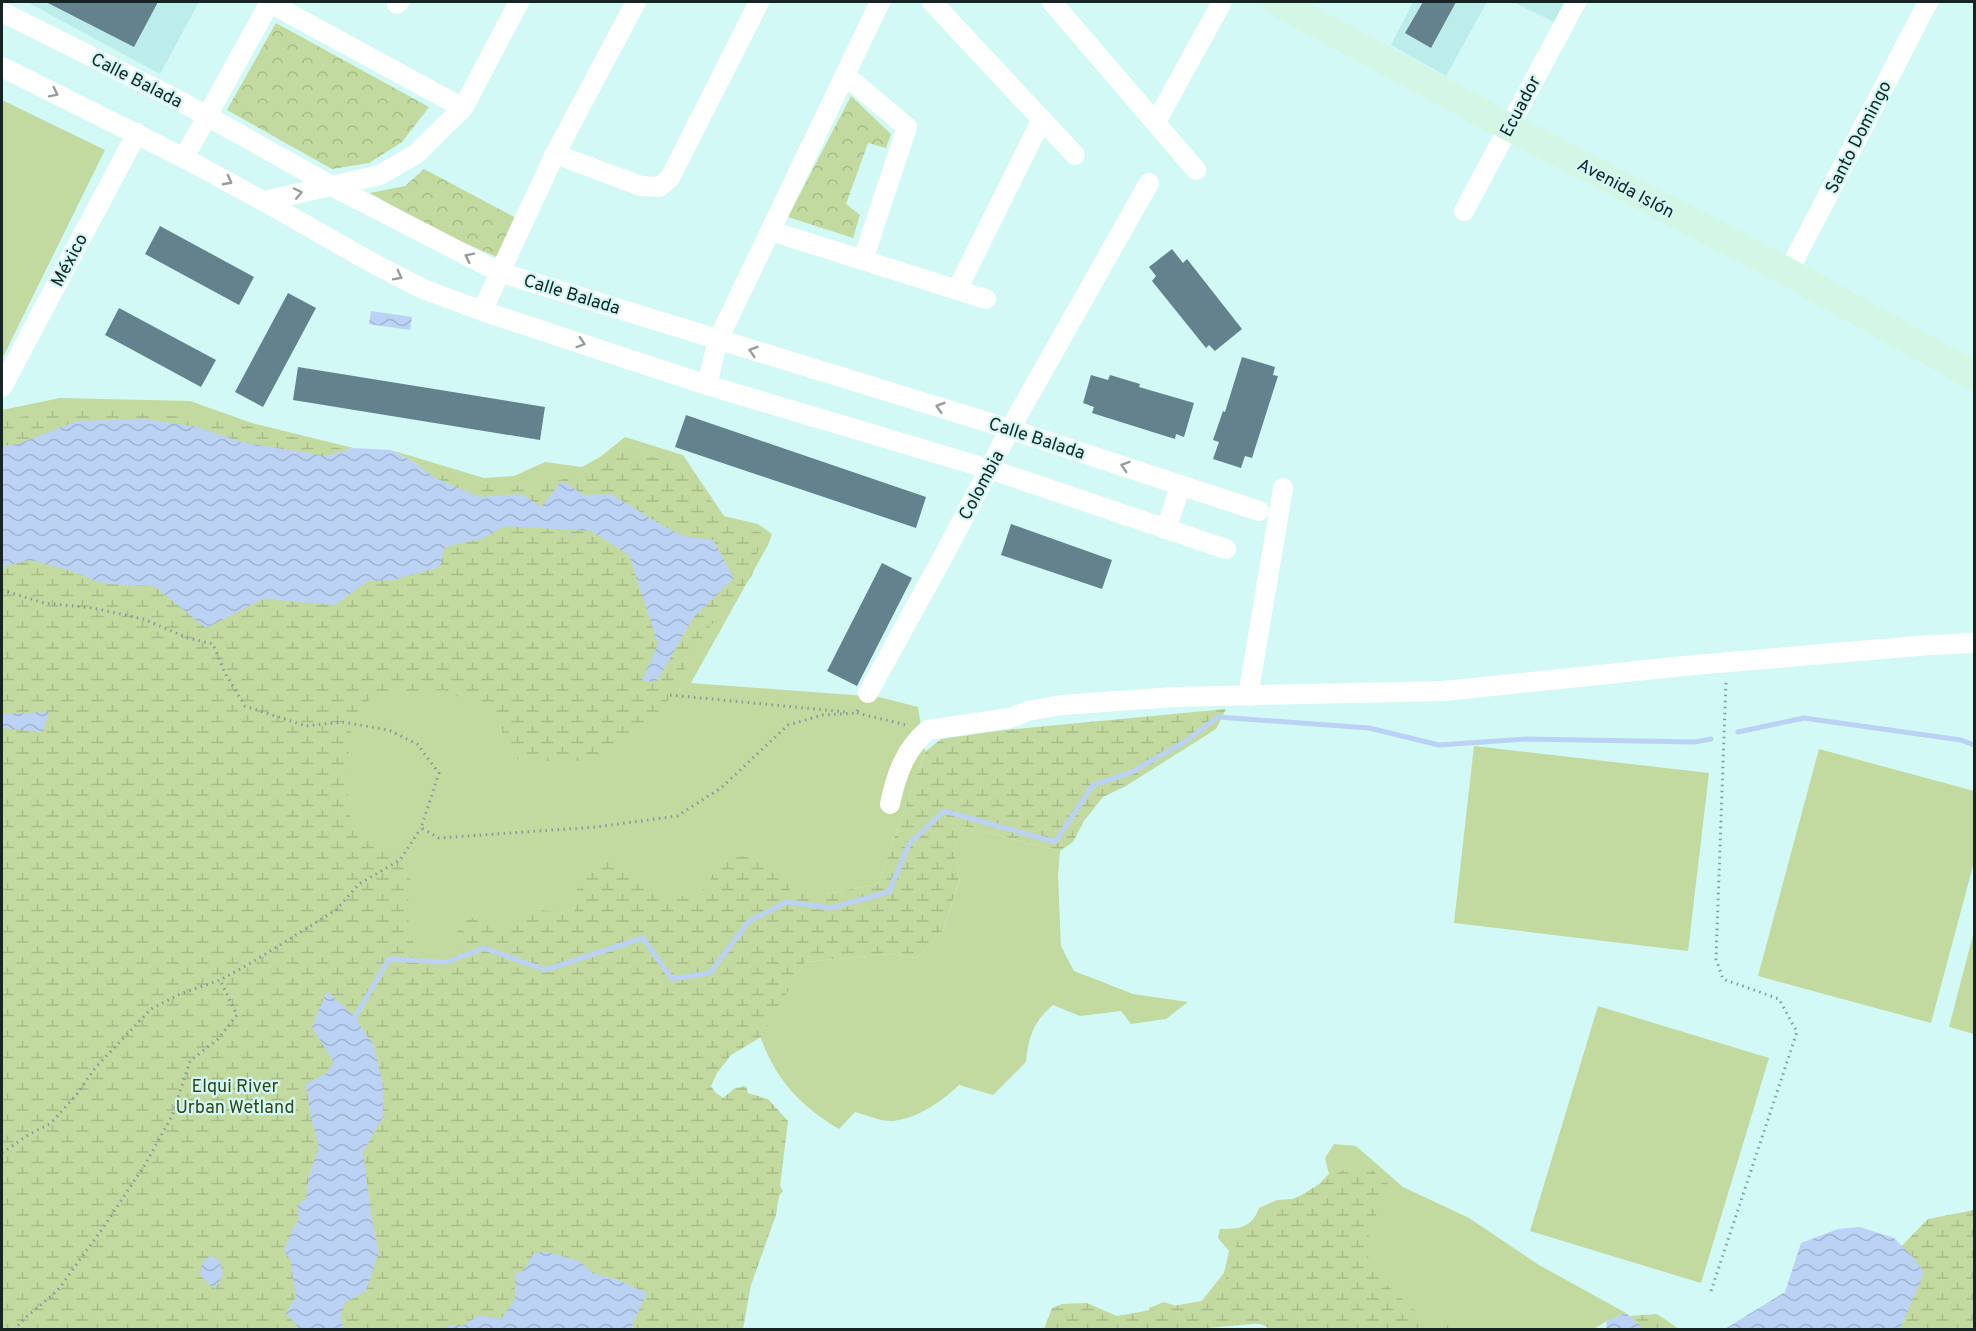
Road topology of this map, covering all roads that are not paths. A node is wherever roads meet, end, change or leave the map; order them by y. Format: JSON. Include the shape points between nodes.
{"nodes":[{"id":1,"x":270,"y":2,"type":"edge"},
{"id":2,"x":519,"y":2,"type":"edge"},
{"id":3,"x":636,"y":2,"type":"edge"},
{"id":4,"x":759,"y":2,"type":"edge"},
{"id":5,"x":880,"y":2,"type":"edge"},
{"id":6,"x":932,"y":2,"type":"edge"},
{"id":7,"x":1052,"y":2,"type":"edge"},
{"id":8,"x":1222,"y":2,"type":"edge"},
{"id":9,"x":1277,"y":2,"type":"edge"},
{"id":10,"x":1576,"y":2,"type":"edge"},
{"id":11,"x":1928,"y":2,"type":"edge"},
{"id":12,"x":2,"y":12,"type":"edge"},
{"id":13,"x":2,"y":67,"type":"edge"},
{"id":14,"x":845,"y":75,"type":"junction"},
{"id":15,"x":463,"y":108,"type":"junction"},
{"id":16,"x":206,"y":115,"type":"junction"},
{"id":17,"x":1042,"y":119,"type":"junction"},
{"id":18,"x":1156,"y":122,"type":"junction"},
{"id":19,"x":1508,"y":126,"type":"junction"},
{"id":20,"x":137,"y":133,"type":"junction"},
{"id":21,"x":555,"y":154,"type":"junction"},
{"id":22,"x":1075,"y":155,"type":"dead end"},
{"id":23,"x":184,"y":158,"type":"junction"},
{"id":24,"x":1196,"y":170,"type":"dead end"},
{"id":25,"x":1149,"y":183,"type":"dead end"},
{"id":26,"x":332,"y":186,"type":"junction"},
{"id":27,"x":264,"y":201,"type":"junction"},
{"id":28,"x":1464,"y":211,"type":"dead end"},
{"id":29,"x":771,"y":231,"type":"junction"},
{"id":30,"x":863,"y":260,"type":"junction"},
{"id":31,"x":499,"y":272,"type":"junction"},
{"id":32,"x":1788,"y":272,"type":"junction"},
{"id":33,"x":957,"y":290,"type":"junction"},
{"id":34,"x":986,"y":299,"type":"dead end"},
{"id":35,"x":482,"y":311,"type":"junction"},
{"id":36,"x":718,"y":340,"type":"junction"},
{"id":37,"x":1974,"y":376,"type":"edge"},
{"id":38,"x":707,"y":385,"type":"junction"},
{"id":39,"x":2,"y":387,"type":"edge"},
{"id":40,"x":1010,"y":429,"type":"junction"},
{"id":41,"x":989,"y":469,"type":"junction"},
{"id":42,"x":1181,"y":485,"type":"junction"},
{"id":43,"x":1283,"y":488,"type":"dead end"},
{"id":44,"x":1259,"y":511,"type":"dead end"},
{"id":45,"x":1166,"y":529,"type":"junction"},
{"id":46,"x":1226,"y":549,"type":"dead end"},
{"id":47,"x":1974,"y":643,"type":"edge"},
{"id":48,"x":868,"y":693,"type":"road end"},
{"id":49,"x":1248,"y":696,"type":"junction"},
{"id":50,"x":891,"y":804,"type":"dead end"}],
"edges":[{"from":1,"to":15,"type":"street"},
{"from":1,"to":16,"type":"street"},
{"from":2,"to":15,"type":"street"},
{"from":3,"to":21,"type":"street"},
{"from":4,"to":21,"type":"street","via":[[669,178],[659,187],[641,186]]},
{"from":5,"to":14,"type":"street"},
{"from":6,"to":17,"type":"street"},
{"from":7,"to":18,"type":"street"},
{"from":8,"to":18,"type":"street"},
{"from":9,"to":19,"type":"main road","name":"Avenida Islón"},
{"from":10,"to":19,"type":"street","name":"Ecuador"},
{"from":11,"to":32,"type":"street","name":"Santo Domingo"},
{"from":12,"to":16,"type":"street","name":"Calle Balada"},
{"from":13,"to":20,"type":"street","one_way":true},
{"from":14,"to":29,"type":"street"},
{"from":14,"to":30,"type":"street","via":[[907,127]]},
{"from":15,"to":26,"type":"street","via":[[416,154],[380,175]]},
{"from":16,"to":23,"type":"street"},
{"from":16,"to":26,"type":"street","name":"Calle Balada"},
{"from":17,"to":22,"type":"street"},
{"from":17,"to":33,"type":"street"},
{"from":18,"to":24,"type":"street"},
{"from":19,"to":28,"type":"street","name":"Ecuador"},
{"from":19,"to":32,"type":"main road","name":"Avenida Islón"},
{"from":20,"to":23,"type":"street"},
{"from":20,"to":39,"type":"street","name":"México"},
{"from":21,"to":31,"type":"street"},
{"from":23,"to":27,"type":"street","one_way":true},
{"from":25,"to":40,"type":"street","name":"Colombia"},
{"from":27,"to":26,"type":"street","one_way":true},
{"from":31,"to":26,"type":"street","name":"Calle Balada","one_way":true},
{"from":27,"to":35,"type":"street","one_way":true,"via":[[423,289]]},
{"from":29,"to":30,"type":"street"},
{"from":29,"to":36,"type":"street"},
{"from":30,"to":33,"type":"street"},
{"from":31,"to":35,"type":"street"},
{"from":31,"to":36,"type":"street","name":"Calle Balada"},
{"from":32,"to":37,"type":"main road","name":"Avenida Islón"},
{"from":33,"to":34,"type":"street"},
{"from":35,"to":38,"type":"street","one_way":true},
{"from":36,"to":38,"type":"street"},
{"from":40,"to":36,"type":"street","name":"Calle Balada","one_way":true},
{"from":38,"to":41,"type":"street"},
{"from":40,"to":41,"type":"street","name":"Colombia"},
{"from":42,"to":40,"type":"street","name":"Calle Balada","one_way":true},
{"from":41,"to":45,"type":"street"},
{"from":41,"to":48,"type":"street","name":"Colombia"},
{"from":42,"to":44,"type":"street","name":"Calle Balada"},
{"from":42,"to":45,"type":"street"},
{"from":43,"to":49,"type":"street"},
{"from":45,"to":46,"type":"street"},
{"from":47,"to":49,"type":"street","via":[[1727,662],[1444,691]]},
{"from":49,"to":50,"type":"street","via":[[1062,705],[1010,718],[928,730],[903,760]]}]}
